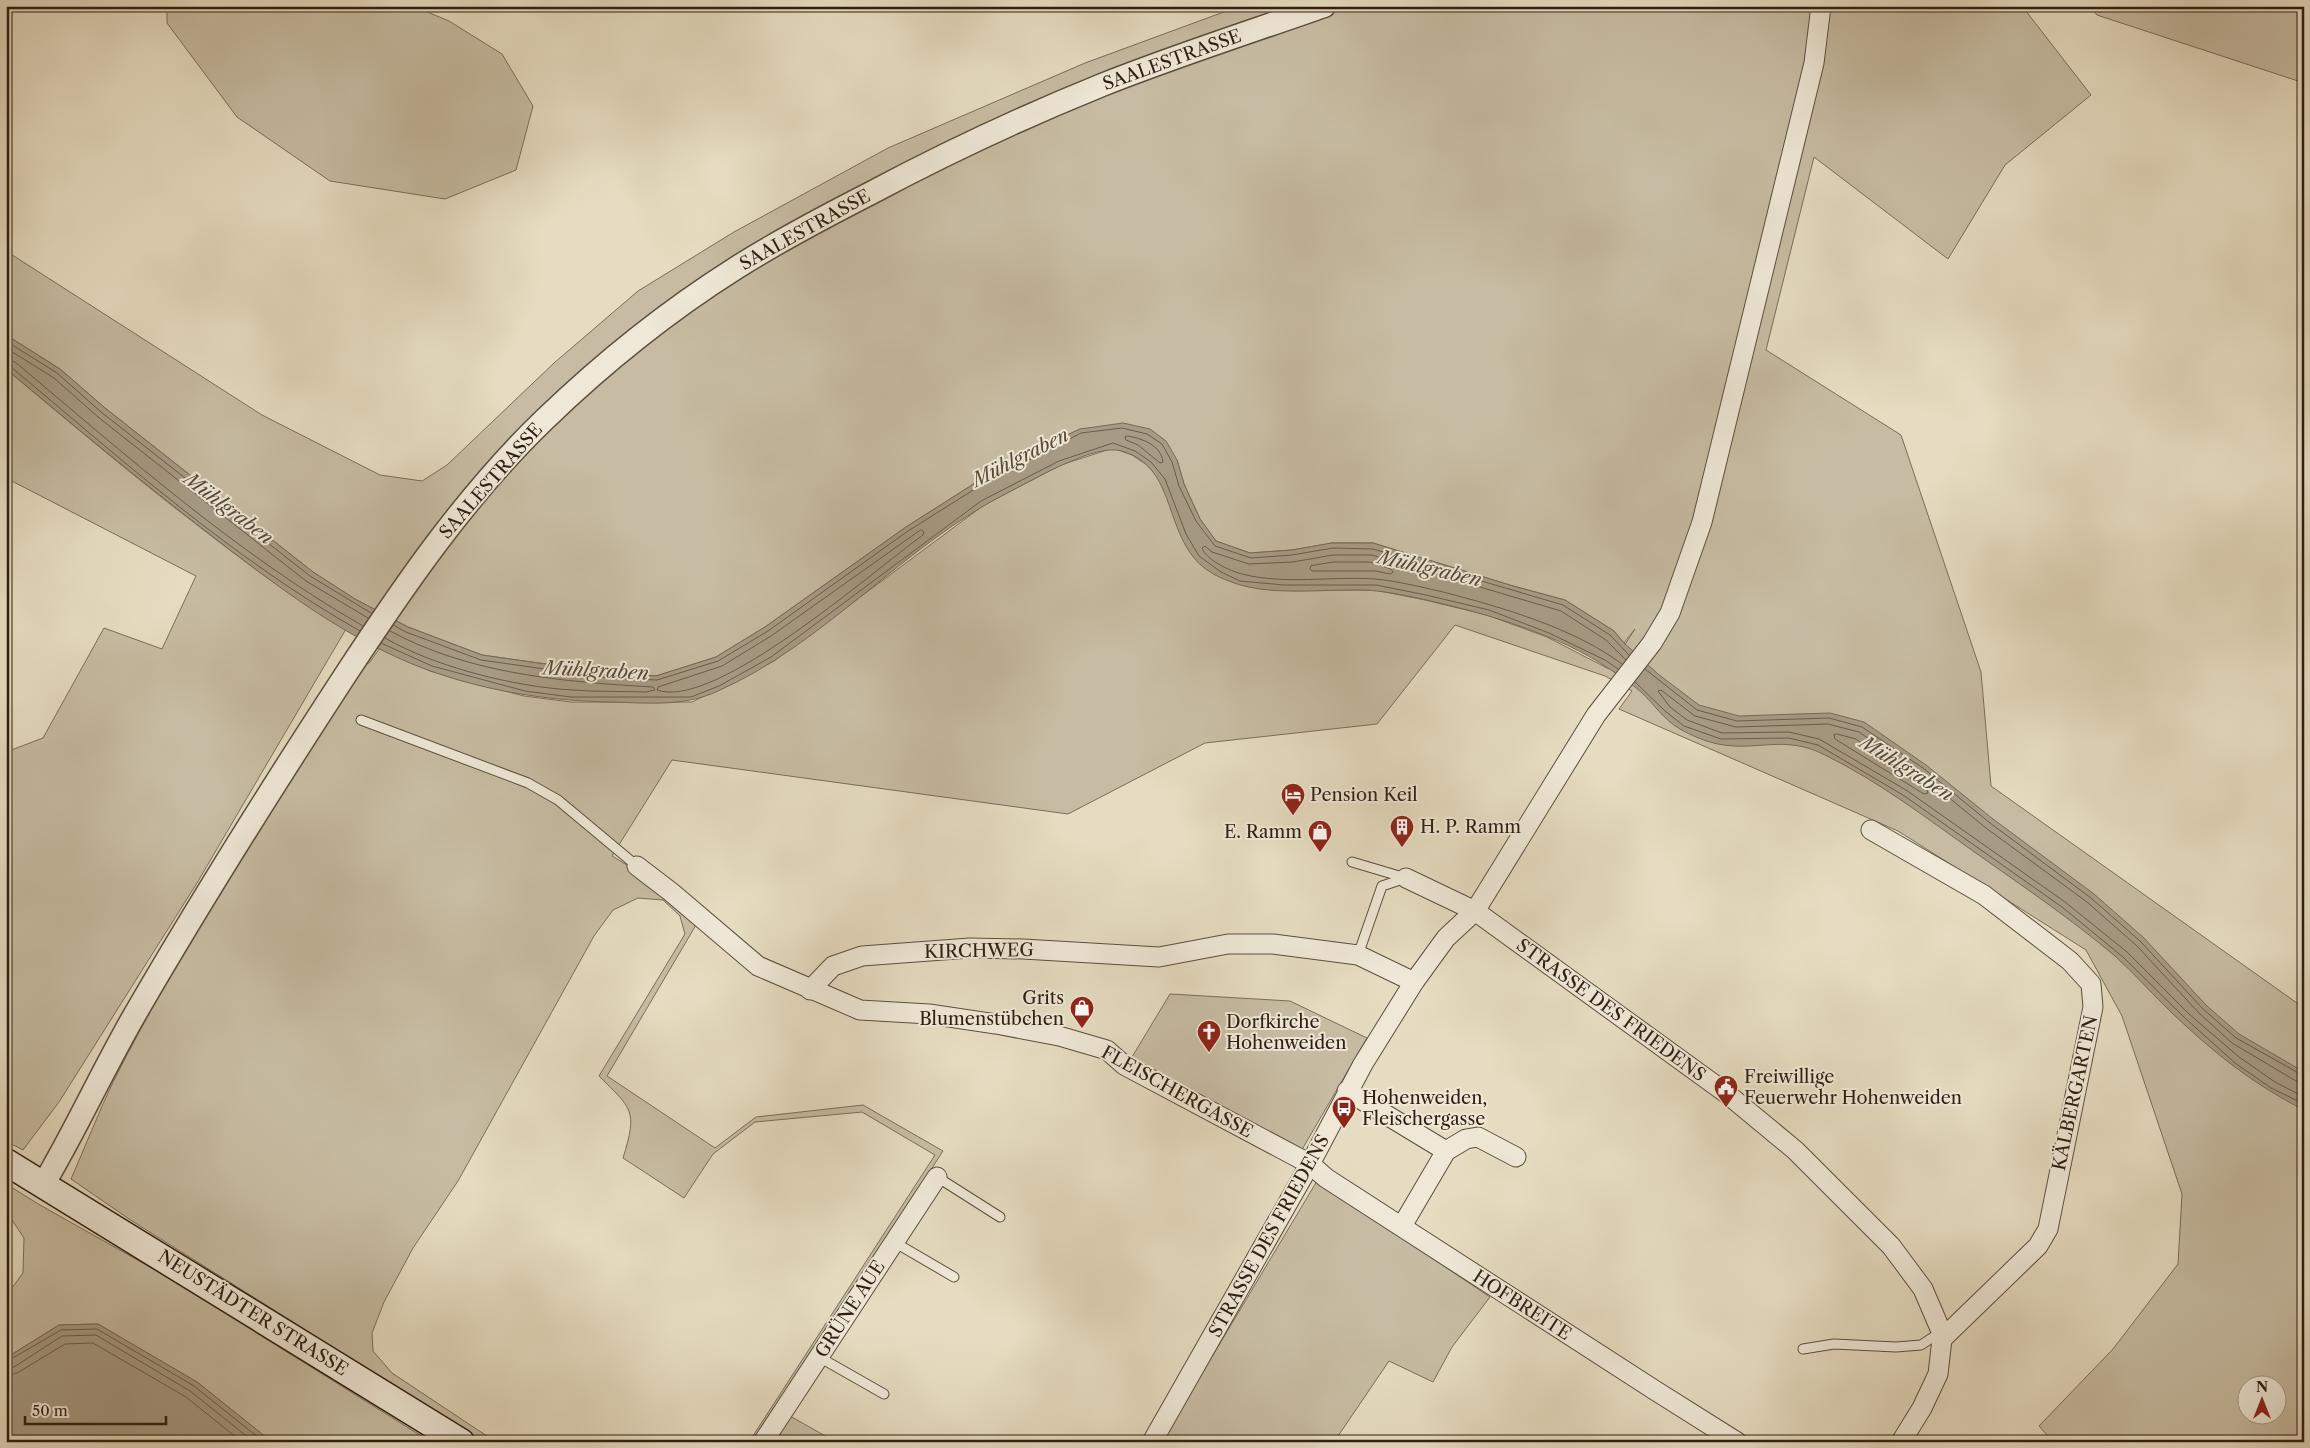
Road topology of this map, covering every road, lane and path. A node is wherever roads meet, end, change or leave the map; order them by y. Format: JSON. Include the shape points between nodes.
{"nodes":[{"id":1,"x":1324,"y":6,"type":"edge"},
{"id":2,"x":1821,"y":6,"type":"edge"},
{"id":3,"x":361,"y":720,"type":"dead end"},
{"id":4,"x":1871,"y":830,"type":"dead end"},
{"id":5,"x":1352,"y":862,"type":"dead end"},
{"id":6,"x":637,"y":866,"type":"joint"},
{"id":7,"x":1406,"y":878,"type":"junction"},
{"id":8,"x":1475,"y":911,"type":"junction"},
{"id":9,"x":1358,"y":955,"type":"junction"},
{"id":10,"x":1414,"y":982,"type":"junction"},
{"id":11,"x":810,"y":990,"type":"junction"},
{"id":12,"x":1348,"y":1092,"type":"junction"},
{"id":13,"x":1446,"y":1151,"type":"junction"},
{"id":14,"x":1516,"y":1157,"type":"dead end"},
{"id":15,"x":6,"y":1162,"type":"edge"},
{"id":16,"x":1310,"y":1164,"type":"junction"},
{"id":17,"x":937,"y":1177,"type":"joint"},
{"id":18,"x":43,"y":1185,"type":"junction"},
{"id":19,"x":1000,"y":1217,"type":"dead end"},
{"id":20,"x":1402,"y":1226,"type":"junction"},
{"id":21,"x":894,"y":1242,"type":"junction"},
{"id":22,"x":954,"y":1278,"type":"dead end"},
{"id":23,"x":1942,"y":1335,"type":"junction"},
{"id":24,"x":1804,"y":1349,"type":"dead end"},
{"id":25,"x":818,"y":1357,"type":"junction"},
{"id":26,"x":884,"y":1394,"type":"dead end"},
{"id":27,"x":461,"y":1442,"type":"edge"},
{"id":28,"x":763,"y":1442,"type":"edge"},
{"id":29,"x":1152,"y":1442,"type":"edge"},
{"id":30,"x":1737,"y":1442,"type":"edge"},
{"id":31,"x":1901,"y":1442,"type":"edge"}],
"edges":[{"from":1,"to":18,"type":"street","name":"SAALESTRASSE","via":[[1105,84],[1020,119],[834,212],[736,268],[674,311],[591,377],[541,423],[470,501],[361,651],[137,1011]]},
{"from":2,"to":8,"type":"street","name":"STRASSE DES FRIEDENS","via":[[1811,73],[1702,522],[1670,613],[1652,643],[1596,715]]},
{"from":3,"to":6,"type":"lane","via":[[528,783],[558,800]]},
{"from":4,"to":23,"type":"street","name":"KÄLBERGARTEN","via":[[1984,895],[2070,961],[2091,984],[2093,1007],[2048,1229],[2038,1246]]},
{"from":5,"to":7,"type":"lane"},
{"from":6,"to":11,"type":"street","name":"FLEISCHERGASSE","via":[[758,966]]},
{"from":7,"to":8,"type":"street"},
{"from":7,"to":9,"type":"lane","via":[[1382,886]]},
{"from":8,"to":10,"type":"street","name":"STRASSE DES FRIEDENS","via":[[1446,938]]},
{"from":8,"to":23,"type":"street","name":"STRASSE DES FRIEDENS","via":[[1726,1093],[1795,1150],[1891,1246],[1924,1289]]},
{"from":9,"to":10,"type":"street","name":"KIRCHWEG"},
{"from":9,"to":11,"type":"street","name":"KIRCHWEG","via":[[1273,944],[1228,944],[1159,957],[979,948],[862,956],[833,966]]},
{"from":10,"to":12,"type":"street","name":"STRASSE DES FRIEDENS"},
{"from":11,"to":16,"type":"street","name":"FLEISCHERGASSE","via":[[860,1010],[929,1014],[996,1024],[1059,1036],[1107,1050],[1132,1069]]},
{"from":12,"to":13,"type":"street"},
{"from":12,"to":16,"type":"street","name":"STRASSE DES FRIEDENS"},
{"from":13,"to":14,"type":"street","via":[[1466,1139],[1478,1137]]},
{"from":13,"to":20,"type":"street"},
{"from":15,"to":18,"type":"main road","name":"NEUSTÄDTER STRASSE"},
{"from":16,"to":20,"type":"street","name":"HOFBREITE","via":[[1326,1178]]},
{"from":16,"to":29,"type":"street","name":"STRASSE DES FRIEDENS"},
{"from":17,"to":19,"type":"lane"},
{"from":17,"to":21,"type":"street","name":"GRÜNE AUE"},
{"from":18,"to":27,"type":"main road","name":"NEUSTÄDTER STRASSE"},
{"from":20,"to":30,"type":"street","name":"HOFBREITE"},
{"from":21,"to":22,"type":"lane"},
{"from":21,"to":25,"type":"street","name":"GRÜNE AUE"},
{"from":23,"to":24,"type":"lane","via":[[1921,1345],[1834,1344]]},
{"from":23,"to":31,"type":"street","name":"STRASSE DES FRIEDENS","via":[[1938,1374]]},
{"from":25,"to":26,"type":"lane"},
{"from":25,"to":28,"type":"street","name":"GRÜNE AUE"}]}
